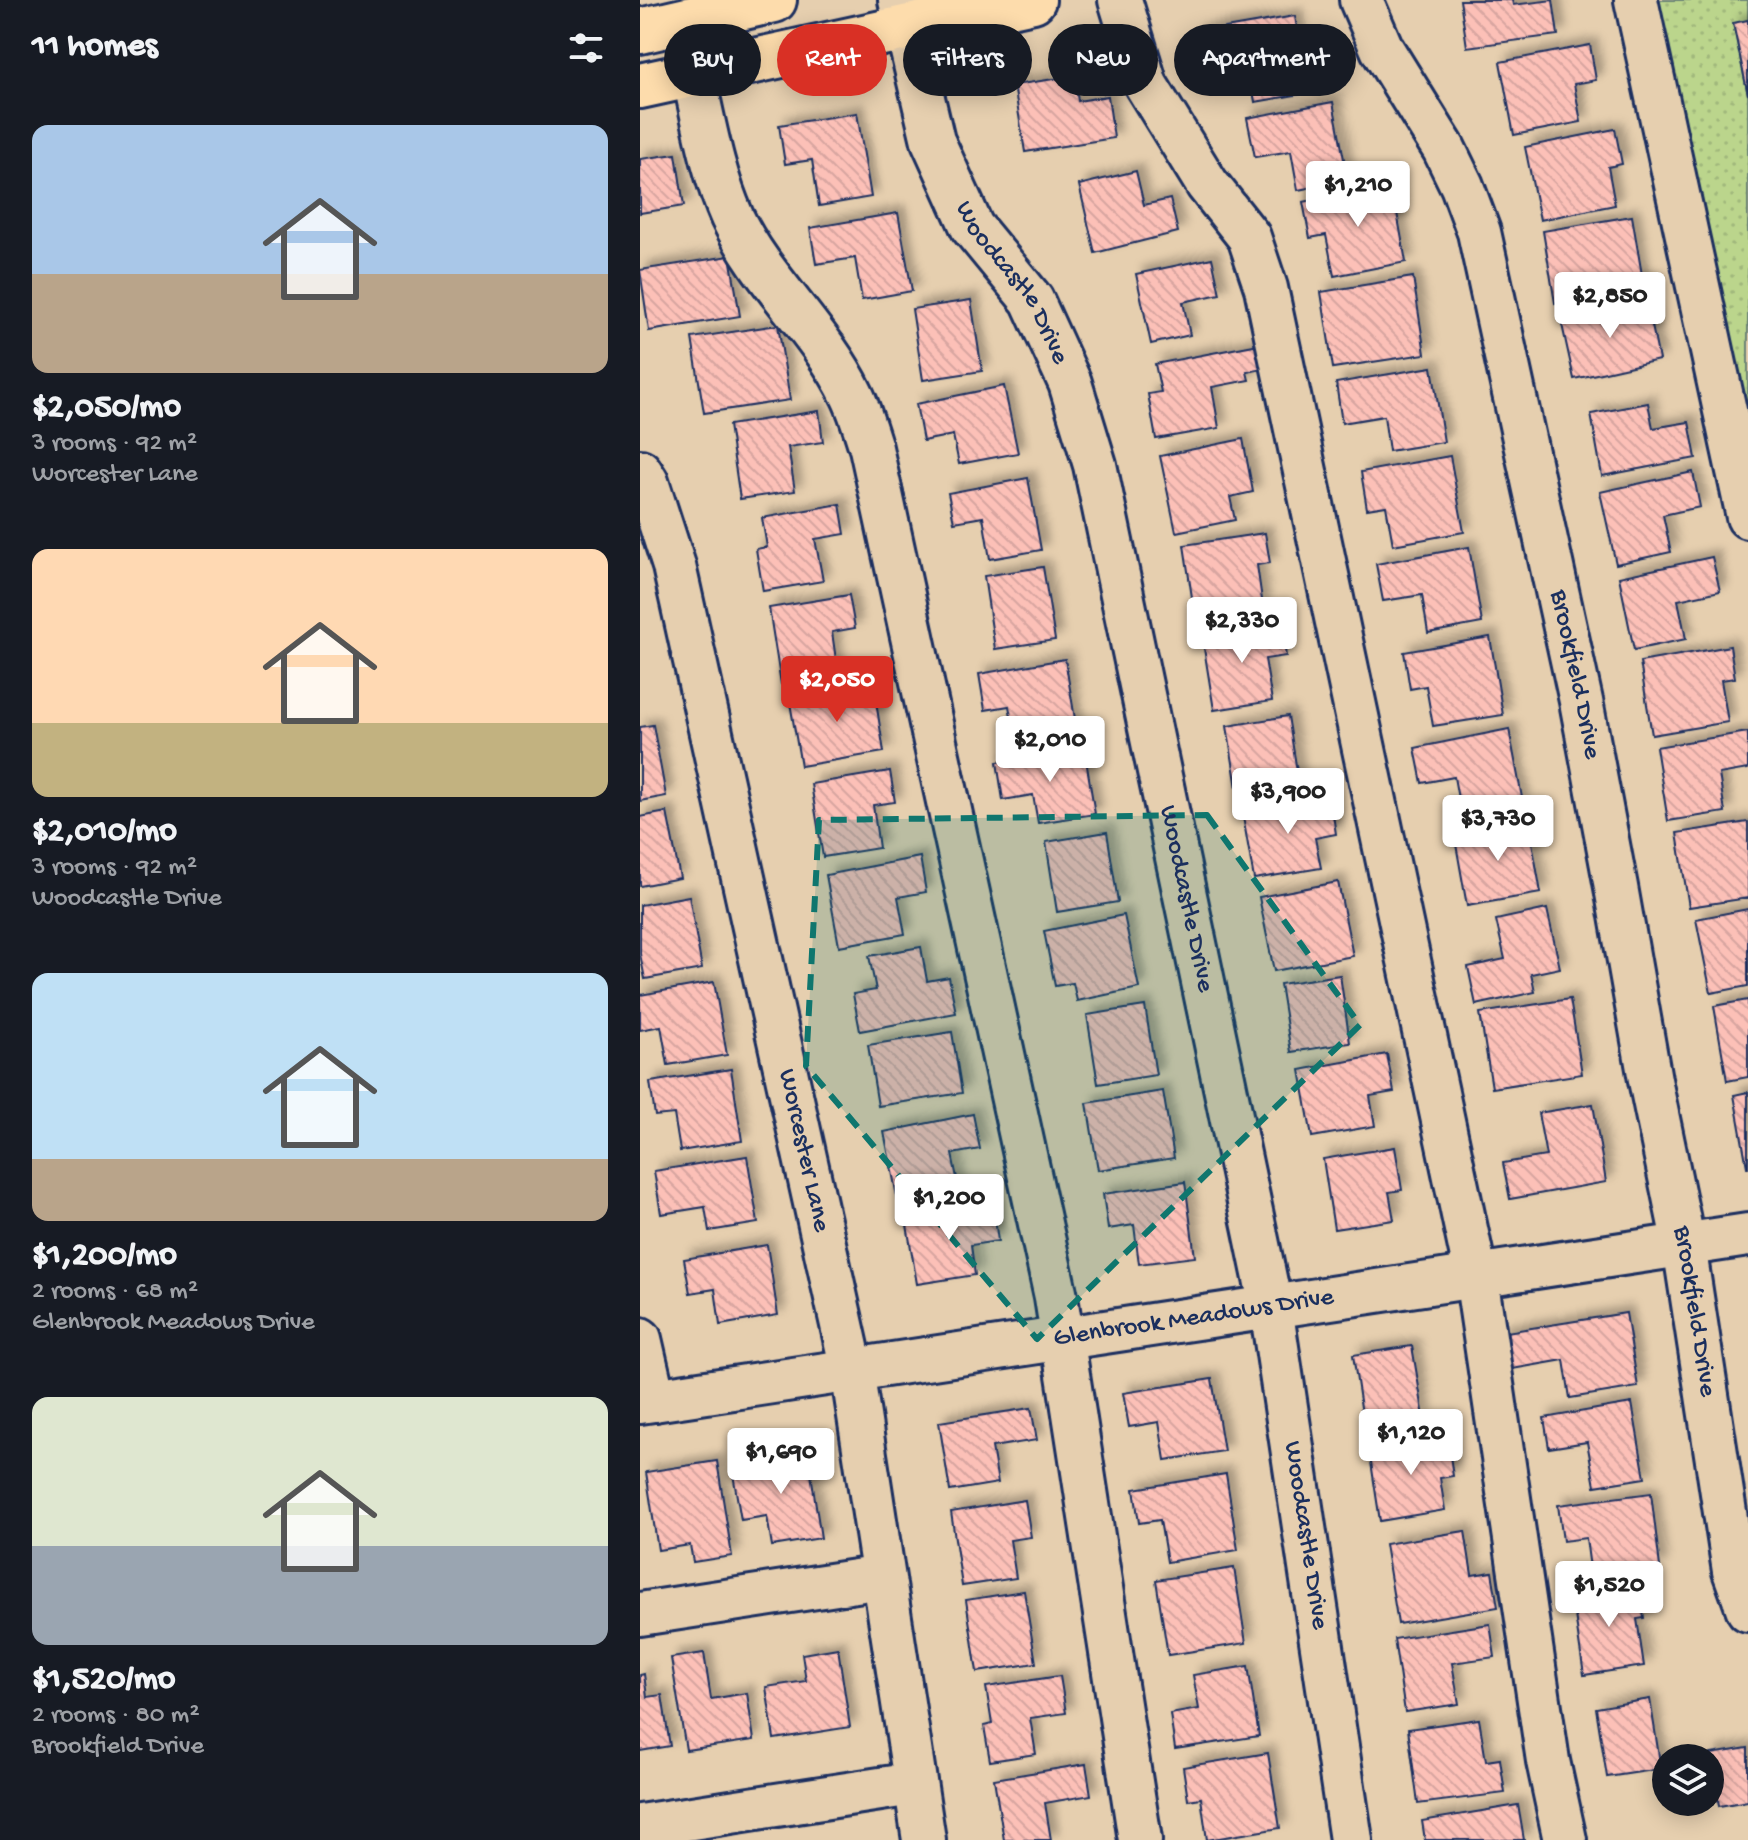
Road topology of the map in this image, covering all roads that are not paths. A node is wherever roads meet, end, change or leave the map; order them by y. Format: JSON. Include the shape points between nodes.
{"nodes":[{"id":1,"x":774,"y":0,"type":"edge"},
{"id":2,"x":1033,"y":0,"type":"edge"},
{"id":3,"x":1120,"y":0,"type":"edge"},
{"id":4,"x":1361,"y":0,"type":"edge"},
{"id":5,"x":1636,"y":0,"type":"edge"},
{"id":6,"x":903,"y":14,"type":"edge"},
{"id":7,"x":640,"y":31,"type":"edge"},
{"id":8,"x":761,"y":55,"type":"edge"},
{"id":9,"x":664,"y":81,"type":"edge"},
{"id":10,"x":640,"y":86,"type":"edge"},
{"id":11,"x":698,"y":96,"type":"edge"},
{"id":12,"x":640,"y":471,"type":"edge"},
{"id":13,"x":1747,"y":503,"type":"edge"},
{"id":14,"x":1748,"y":1235,"type":"edge"},
{"id":15,"x":1684,"y":1245,"type":"junction"},
{"id":16,"x":1476,"y":1276,"type":"junction"},
{"id":17,"x":1271,"y":1307,"type":"junction"},
{"id":18,"x":640,"y":1339,"type":"edge"},
{"id":19,"x":1063,"y":1339,"type":"junction"},
{"id":20,"x":852,"y":1370,"type":"junction"},
{"id":21,"x":647,"y":1401,"type":"edge"},
{"id":22,"x":1731,"y":1429,"type":"edge"},
{"id":23,"x":882,"y":1577,"type":"junction"},
{"id":24,"x":1748,"y":1610,"type":"edge"},
{"id":25,"x":640,"y":1614,"type":"edge"},
{"id":26,"x":913,"y":1784,"type":"junction"},
{"id":27,"x":640,"y":1826,"type":"edge"},
{"id":28,"x":924,"y":1840,"type":"edge"},
{"id":29,"x":1140,"y":1840,"type":"edge"},
{"id":30,"x":1351,"y":1840,"type":"edge"},
{"id":31,"x":1565,"y":1840,"type":"edge"}],
"edges":[{"from":1,"to":7,"type":"main road"},
{"from":2,"to":6,"type":"main road"},
{"from":3,"to":16,"type":"street","via":[[1146,85],[1207,184],[1249,237],[1266,288]]},
{"from":4,"to":15,"type":"street","name":"Brookfield Drive","via":[[1382,49],[1444,149],[1479,232],[1581,701]]},
{"from":5,"to":13,"type":"street"},
{"from":6,"to":8,"type":"main road"},
{"from":6,"to":17,"type":"street","name":"Woodcastle Drive","via":[[933,141],[972,227],[1032,300],[1070,383],[1095,465]]},
{"from":9,"to":10,"type":"main road"},
{"from":11,"to":19,"type":"street","via":[[732,216],[853,396],[871,448]]},
{"from":12,"to":20,"type":"street","name":"Worcester Lane","via":[[674,566]]},
{"from":14,"to":15,"type":"street","name":"Glenbrook Meadows Drive"},
{"from":15,"to":16,"type":"street","name":"Glenbrook Meadows Drive"},
{"from":15,"to":22,"type":"street","name":"Brookfield Drive"},
{"from":16,"to":17,"type":"street","name":"Glenbrook Meadows Drive"},
{"from":16,"to":31,"type":"street","via":[[1548,1761]]},
{"from":17,"to":19,"type":"street","name":"Glenbrook Meadows Drive"},
{"from":17,"to":30,"type":"street","name":"Woodcastle Drive"},
{"from":18,"to":21,"type":"street"},
{"from":19,"to":20,"type":"street","name":"Glenbrook Meadows Drive"},
{"from":19,"to":29,"type":"street"},
{"from":20,"to":21,"type":"street","name":"Glenbrook Meadows Drive"},
{"from":20,"to":23,"type":"street","name":"Worcester Lane"},
{"from":22,"to":24,"type":"street","name":"Brookfield Drive","via":[[1734,1571]]},
{"from":23,"to":25,"type":"street"},
{"from":23,"to":26,"type":"street","name":"Worcester Lane"},
{"from":26,"to":27,"type":"street"},
{"from":26,"to":28,"type":"street","name":"Worcester Lane"}]}
